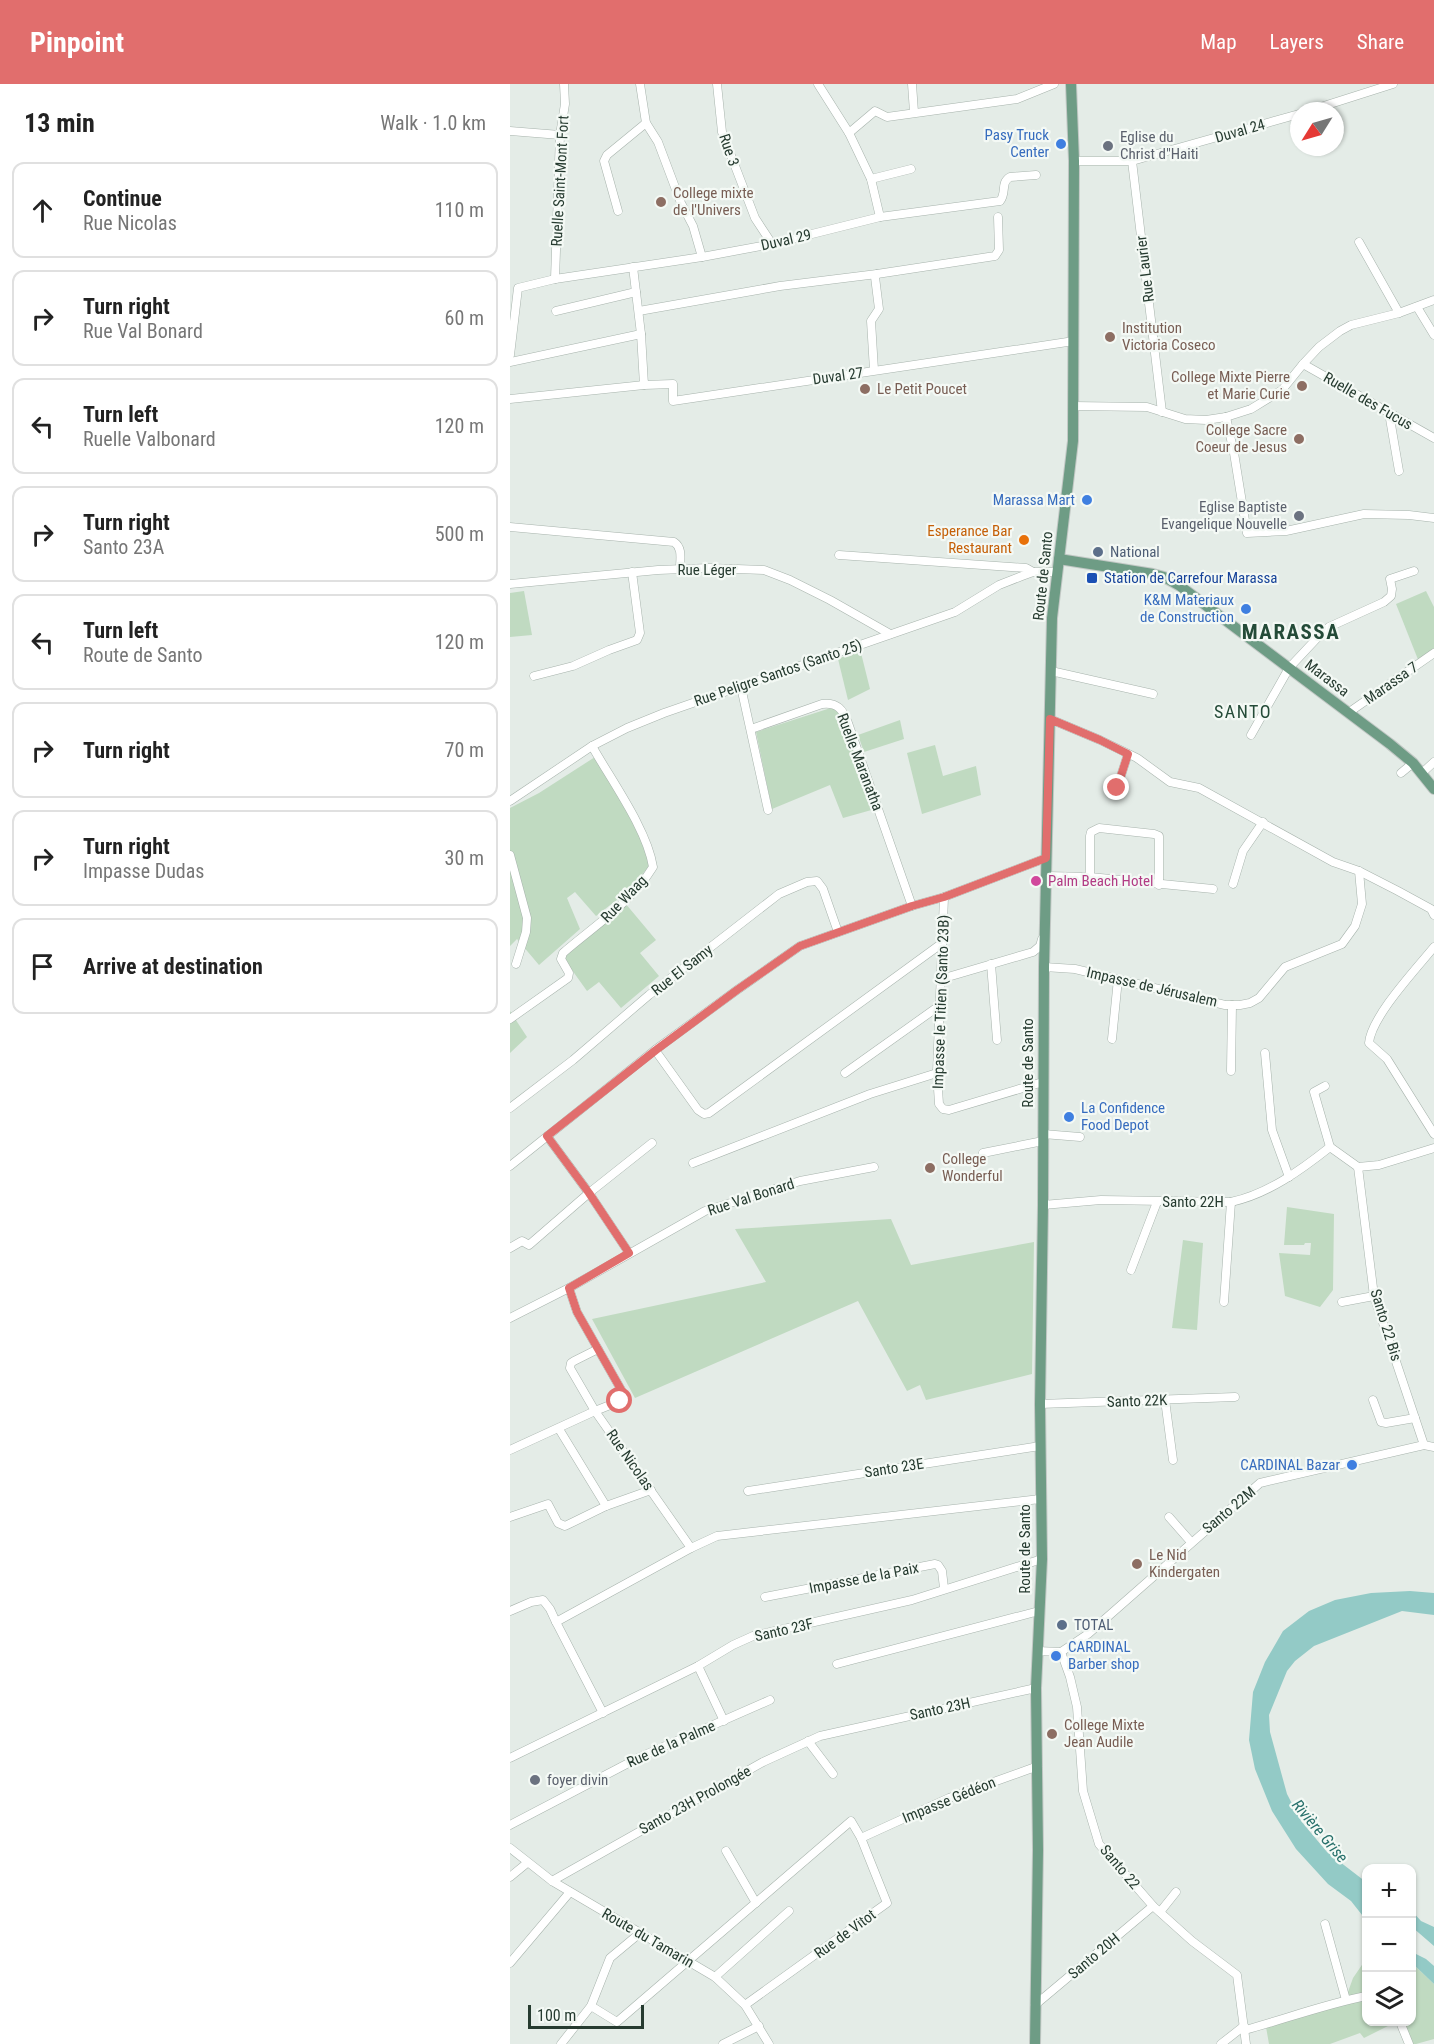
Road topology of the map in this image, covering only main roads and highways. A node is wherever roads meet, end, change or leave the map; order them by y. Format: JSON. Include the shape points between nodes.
{"nodes":[{"id":1,"x":1071,"y":84,"type":"edge"},
{"id":2,"x":1059,"y":559,"type":"junction"},
{"id":3,"x":1434,"y":789,"type":"edge"},
{"id":4,"x":1035,"y":2044,"type":"edge"}],
"edges":[{"from":1,"to":2,"type":"main road","name":"Route de Santo","via":[[1073,406],[1071,467]]},
{"from":2,"to":3,"type":"main road","name":"Marassa","via":[[1164,578],[1206,604],[1413,763]]},
{"from":2,"to":4,"type":"main road","name":"Route de Santo","via":[[1052,618],[1044,967]]}]}
